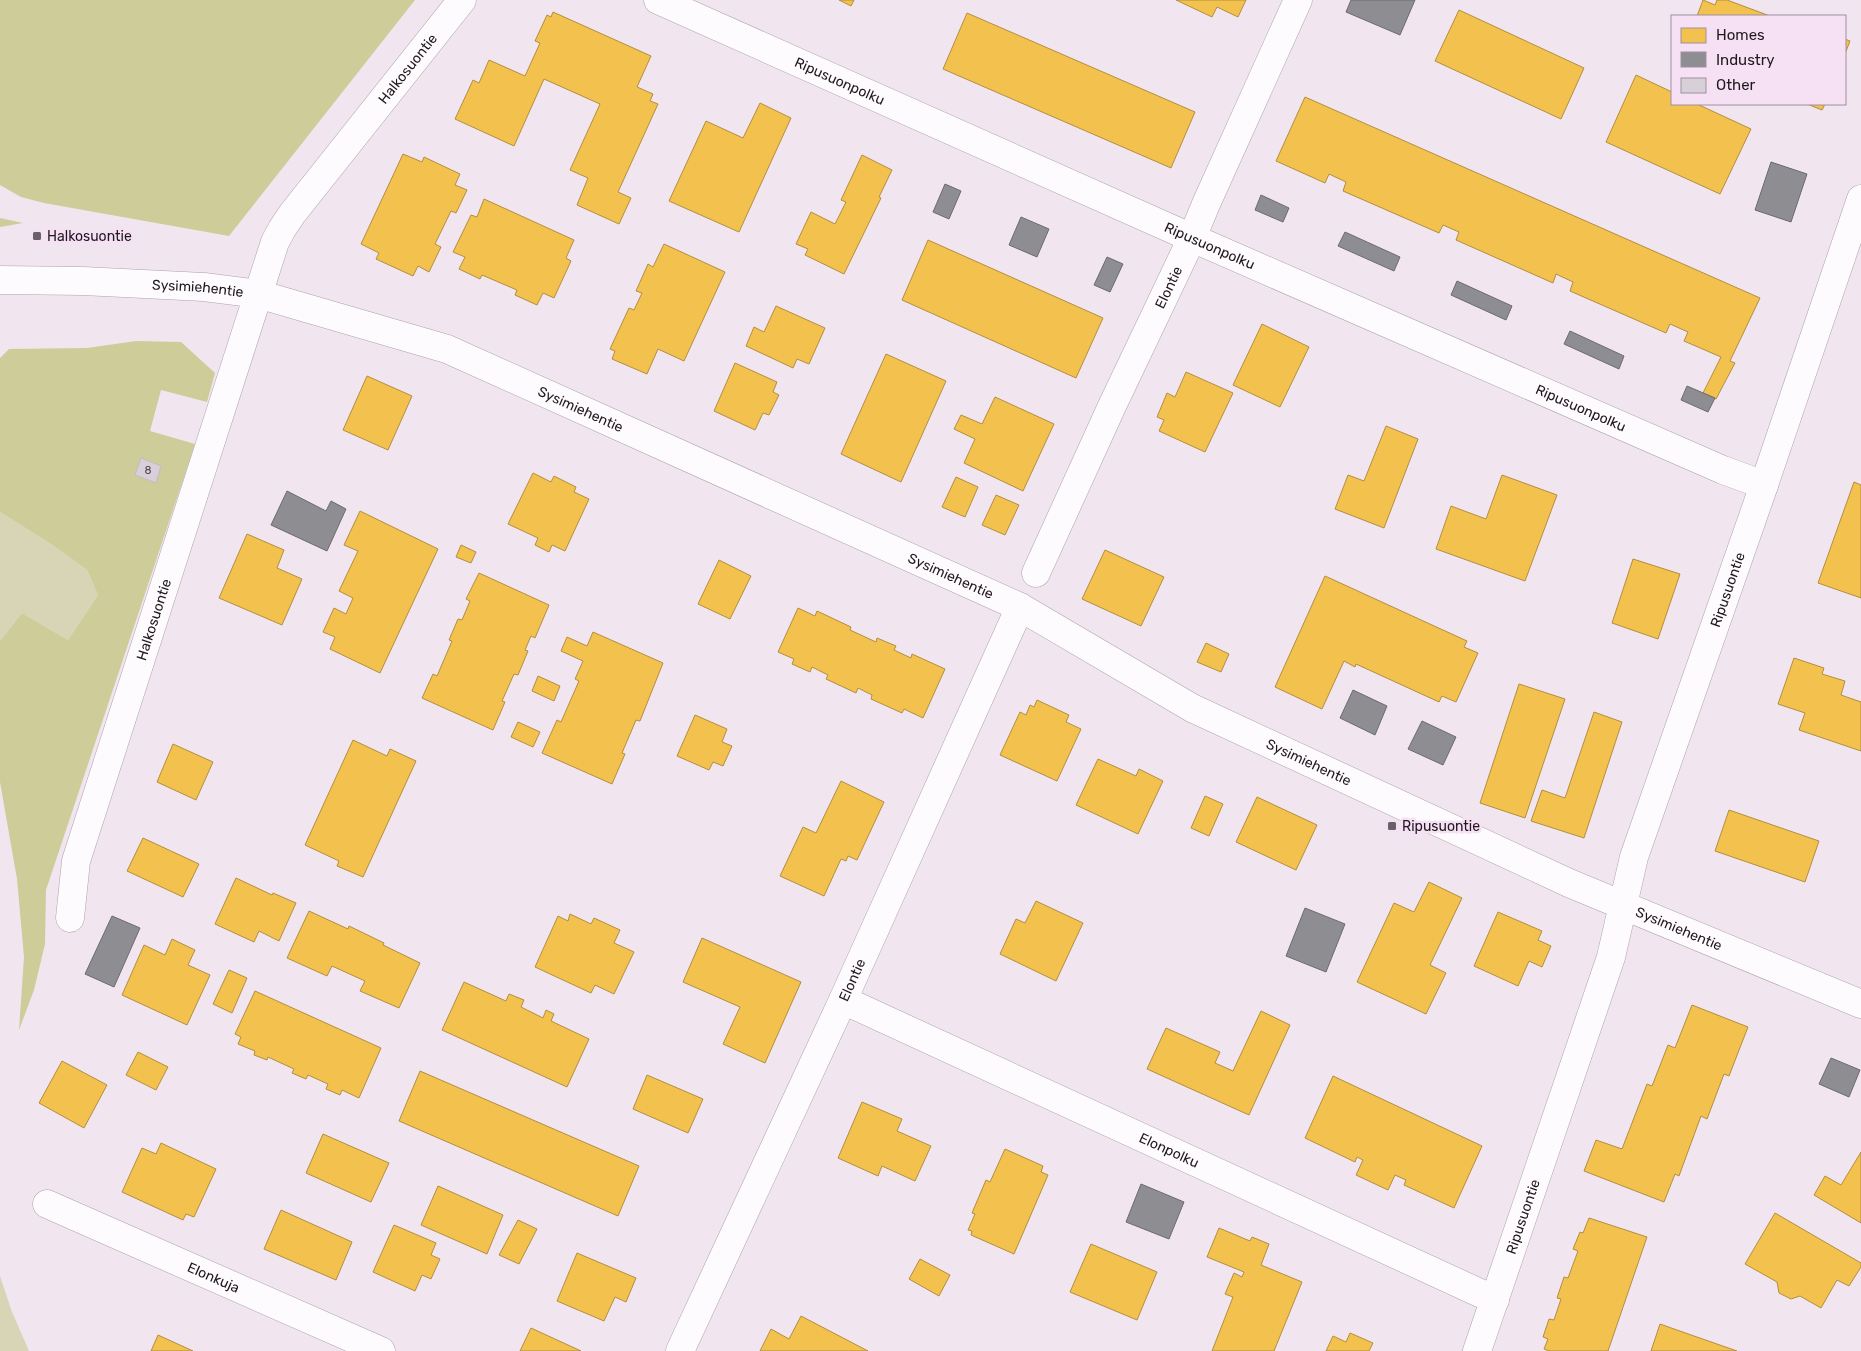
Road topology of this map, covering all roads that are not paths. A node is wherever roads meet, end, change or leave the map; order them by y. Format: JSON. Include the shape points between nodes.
{"nodes":[{"id":1,"x":462,"y":0,"type":"edge"},
{"id":2,"x":658,"y":0,"type":"edge"},
{"id":3,"x":1298,"y":0,"type":"edge"},
{"id":4,"x":1861,"y":199,"type":"edge"},
{"id":5,"x":1192,"y":238,"type":"junction"},
{"id":6,"x":0,"y":280,"type":"edge"},
{"id":7,"x":258,"y":294,"type":"junction"},
{"id":8,"x":1764,"y":485,"type":"junction"},
{"id":9,"x":1036,"y":573,"type":"dead end"},
{"id":10,"x":1020,"y":607,"type":"junction"},
{"id":11,"x":1623,"y":905,"type":"junction"},
{"id":12,"x":70,"y":918,"type":"dead end"},
{"id":13,"x":843,"y":1000,"type":"junction"},
{"id":14,"x":1861,"y":1004,"type":"edge"},
{"id":15,"x":47,"y":1204,"type":"dead end"},
{"id":16,"x":1495,"y":1300,"type":"junction"},
{"id":17,"x":381,"y":1351,"type":"edge"},
{"id":18,"x":680,"y":1351,"type":"edge"},
{"id":19,"x":1477,"y":1351,"type":"edge"}],
"edges":[{"from":1,"to":7,"type":"street","name":"Halkosuontie","via":[[282,229]]},
{"from":2,"to":5,"type":"street","name":"Ripusuonpolku"},
{"from":3,"to":5,"type":"street","name":"Elontie"},
{"from":4,"to":8,"type":"street","name":"Ripusuontie"},
{"from":5,"to":8,"type":"street","name":"Ripusuonpolku"},
{"from":5,"to":9,"type":"street","name":"Elontie"},
{"from":6,"to":7,"type":"street","name":"Sysimiehentie","via":[[204,287]]},
{"from":7,"to":10,"type":"street","name":"Sysimiehentie","via":[[447,349]]},
{"from":7,"to":12,"type":"street","name":"Halkosuontie","via":[[76,861]]},
{"from":8,"to":11,"type":"street","name":"Ripusuontie","via":[[1634,857]]},
{"from":10,"to":11,"type":"street","name":"Sysimiehentie","via":[[1192,708]]},
{"from":10,"to":13,"type":"street","name":"Elontie"},
{"from":11,"to":14,"type":"street","name":"Sysimiehentie"},
{"from":11,"to":16,"type":"street","name":"Ripusuontie","via":[[1611,957]]},
{"from":13,"to":16,"type":"street","name":"Elonpolku"},
{"from":13,"to":18,"type":"street","name":"Elontie"},
{"from":15,"to":17,"type":"street","name":"Elonkuja"},
{"from":16,"to":19,"type":"street","name":"Ripusuontie"}]}
